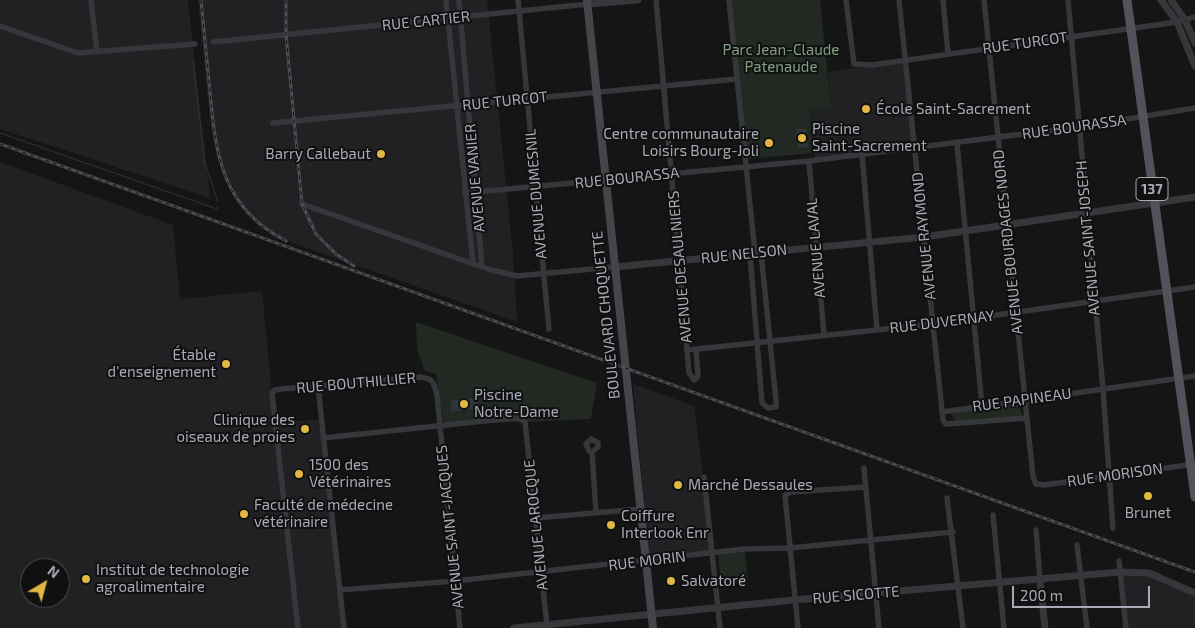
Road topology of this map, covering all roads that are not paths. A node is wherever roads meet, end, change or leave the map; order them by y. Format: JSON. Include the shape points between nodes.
{"nodes":[{"id":1,"x":91,"y":0,"type":"edge"},
{"id":2,"x":446,"y":0,"type":"edge"},
{"id":3,"x":459,"y":0,"type":"edge"},
{"id":4,"x":518,"y":0,"type":"edge"},
{"id":5,"x":638,"y":0,"type":"edge"},
{"id":6,"x":656,"y":0,"type":"edge"},
{"id":7,"x":729,"y":0,"type":"edge"},
{"id":8,"x":846,"y":0,"type":"edge"},
{"id":9,"x":900,"y":0,"type":"edge"},
{"id":10,"x":942,"y":0,"type":"edge"},
{"id":11,"x":984,"y":0,"type":"edge"},
{"id":12,"x":1068,"y":0,"type":"edge"},
{"id":13,"x":1127,"y":0,"type":"edge"},
{"id":14,"x":1161,"y":0,"type":"edge"},
{"id":15,"x":1171,"y":0,"type":"edge"},
{"id":16,"x":588,"y":2,"type":"edge"},
{"id":17,"x":519,"y":12,"type":"junction"},
{"id":18,"x":1195,"y":17,"type":"edge"},
{"id":19,"x":460,"y":18,"type":"junction"},
{"id":20,"x":448,"y":19,"type":"junction"},
{"id":21,"x":1185,"y":20,"type":"junction"},
{"id":22,"x":1177,"y":22,"type":"junction"},
{"id":23,"x":0,"y":26,"type":"edge"},
{"id":24,"x":1131,"y":28,"type":"junction"},
{"id":25,"x":1070,"y":37,"type":"junction"},
{"id":26,"x":213,"y":42,"type":"dead end"},
{"id":27,"x":1195,"y":42,"type":"edge"},
{"id":28,"x":195,"y":44,"type":"dead end"},
{"id":29,"x":988,"y":48,"type":"junction"},
{"id":30,"x":97,"y":52,"type":"junction"},
{"id":31,"x":948,"y":54,"type":"junction"},
{"id":32,"x":906,"y":60,"type":"junction"},
{"id":33,"x":1195,"y":66,"type":"edge"},
{"id":34,"x":737,"y":79,"type":"junction"},
{"id":35,"x":663,"y":86,"type":"junction"},
{"id":36,"x":596,"y":92,"type":"junction"},
{"id":37,"x":529,"y":99,"type":"junction"},
{"id":38,"x":468,"y":105,"type":"junction"},
{"id":39,"x":457,"y":106,"type":"junction"},
{"id":40,"x":1195,"y":108,"type":"edge"},
{"id":41,"x":1142,"y":117,"type":"junction"},
{"id":42,"x":274,"y":123,"type":"dead end"},
{"id":43,"x":1078,"y":127,"type":"junction"},
{"id":44,"x":997,"y":138,"type":"junction"},
{"id":45,"x":957,"y":143,"type":"junction"},
{"id":46,"x":915,"y":148,"type":"junction"},
{"id":47,"x":862,"y":154,"type":"junction"},
{"id":48,"x":809,"y":161,"type":"junction"},
{"id":49,"x":747,"y":165,"type":"junction"},
{"id":50,"x":671,"y":173,"type":"junction"},
{"id":51,"x":606,"y":180,"type":"junction"},
{"id":52,"x":535,"y":187,"type":"junction"},
{"id":53,"x":476,"y":192,"type":"junction"},
{"id":54,"x":464,"y":193,"type":"junction"},
{"id":55,"x":1195,"y":197,"type":"edge"},
{"id":56,"x":1154,"y":203,"type":"junction"},
{"id":57,"x":302,"y":204,"type":"dead end"},
{"id":58,"x":1086,"y":213,"type":"junction"},
{"id":59,"x":467,"y":218,"type":"junction"},
{"id":60,"x":479,"y":218,"type":"junction"},
{"id":61,"x":1005,"y":225,"type":"junction"},
{"id":62,"x":965,"y":230,"type":"junction"},
{"id":63,"x":924,"y":237,"type":"junction"},
{"id":64,"x":870,"y":242,"type":"junction"},
{"id":65,"x":816,"y":248,"type":"junction"},
{"id":66,"x":755,"y":253,"type":"junction"},
{"id":67,"x":680,"y":261,"type":"junction"},
{"id":68,"x":473,"y":263,"type":"junction"},
{"id":69,"x":482,"y":267,"type":"junction"},
{"id":70,"x":614,"y":267,"type":"junction"},
{"id":71,"x":543,"y":274,"type":"junction"},
{"id":72,"x":1195,"y":287,"type":"edge"},
{"id":73,"x":1167,"y":291,"type":"junction"},
{"id":74,"x":1094,"y":301,"type":"junction"},
{"id":75,"x":1015,"y":313,"type":"junction"},
{"id":76,"x":974,"y":318,"type":"junction"},
{"id":77,"x":932,"y":324,"type":"junction"},
{"id":78,"x":549,"y":329,"type":"dead end"},
{"id":79,"x":877,"y":330,"type":"junction"},
{"id":80,"x":824,"y":336,"type":"junction"},
{"id":81,"x":768,"y":340,"type":"junction"},
{"id":82,"x":757,"y":343,"type":"junction"},
{"id":83,"x":696,"y":349,"type":"junction"},
{"id":84,"x":688,"y":350,"type":"junction"},
{"id":85,"x":1195,"y":376,"type":"edge"},
{"id":86,"x":1179,"y":379,"type":"junction"},
{"id":87,"x":318,"y":386,"type":"junction"},
{"id":88,"x":1103,"y":389,"type":"junction"},
{"id":89,"x":1024,"y":400,"type":"junction"},
{"id":90,"x":982,"y":406,"type":"junction"},
{"id":91,"x":942,"y":412,"type":"junction"},
{"id":92,"x":1026,"y":418,"type":"junction"},
{"id":93,"x":440,"y":425,"type":"junction"},
{"id":94,"x":323,"y":438,"type":"junction"},
{"id":95,"x":592,"y":452,"type":"dead end"},
{"id":96,"x":1193,"y":464,"type":"edge"},
{"id":97,"x":864,"y":468,"type":"dead end"},
{"id":98,"x":1108,"y":476,"type":"junction"},
{"id":99,"x":704,"y":477,"type":"dead end"},
{"id":100,"x":1036,"y":484,"type":"joint"},
{"id":101,"x":865,"y":487,"type":"junction"},
{"id":102,"x":1195,"y":497,"type":"edge"},
{"id":103,"x":947,"y":498,"type":"dead end"},
{"id":104,"x":640,"y":509,"type":"junction"},
{"id":105,"x":596,"y":512,"type":"junction"},
{"id":106,"x":993,"y":515,"type":"dead end"},
{"id":107,"x":536,"y":518,"type":"junction"},
{"id":108,"x":1113,"y":528,"type":"dead end"},
{"id":109,"x":1036,"y":530,"type":"dead end"},
{"id":110,"x":953,"y":532,"type":"junction"},
{"id":111,"x":871,"y":540,"type":"junction"},
{"id":112,"x":1077,"y":545,"type":"dead end"},
{"id":113,"x":790,"y":548,"type":"junction"},
{"id":114,"x":713,"y":552,"type":"junction"},
{"id":115,"x":1119,"y":561,"type":"dead end"},
{"id":116,"x":645,"y":562,"type":"junction"},
{"id":117,"x":541,"y":572,"type":"junction"},
{"id":118,"x":1120,"y":572,"type":"junction"},
{"id":119,"x":1082,"y":576,"type":"junction"},
{"id":120,"x":1040,"y":581,"type":"junction"},
{"id":121,"x":455,"y":582,"type":"junction"},
{"id":122,"x":1000,"y":584,"type":"junction"},
{"id":123,"x":958,"y":587,"type":"junction"},
{"id":124,"x":340,"y":590,"type":"junction"},
{"id":125,"x":877,"y":593,"type":"junction"},
{"id":126,"x":1195,"y":593,"type":"edge"},
{"id":127,"x":794,"y":600,"type":"junction"},
{"id":128,"x":718,"y":608,"type":"junction"},
{"id":129,"x":652,"y":615,"type":"junction"},
{"id":130,"x":547,"y":625,"type":"junction"},
{"id":131,"x":298,"y":628,"type":"edge"},
{"id":132,"x":344,"y":628,"type":"edge"},
{"id":133,"x":460,"y":628,"type":"edge"},
{"id":134,"x":514,"y":628,"type":"edge"},
{"id":135,"x":653,"y":628,"type":"edge"},
{"id":136,"x":720,"y":628,"type":"edge"},
{"id":137,"x":798,"y":628,"type":"edge"},
{"id":138,"x":879,"y":628,"type":"edge"},
{"id":139,"x":963,"y":628,"type":"edge"},
{"id":140,"x":1004,"y":628,"type":"edge"},
{"id":141,"x":1045,"y":628,"type":"edge"},
{"id":142,"x":1087,"y":628,"type":"edge"},
{"id":143,"x":1126,"y":628,"type":"edge"}],
"edges":[{"from":1,"to":30,"type":"street"},
{"from":2,"to":20,"type":"street","name":"AVENUE VANIER"},
{"from":3,"to":19,"type":"street","name":"AVENUE VANIER"},
{"from":4,"to":17,"type":"street","name":"AVENUE DUMESNIL"},
{"from":5,"to":16,"type":"street","name":"RUE CARTIER"},
{"from":6,"to":35,"type":"street","name":"AVENUE DESAULNIERS"},
{"from":7,"to":34,"type":"street"},
{"from":8,"to":32,"type":"street","name":"RUE TURCOT","via":[[854,64]]},
{"from":9,"to":32,"type":"street","name":"AVENUE RAYMOND"},
{"from":10,"to":31,"type":"street"},
{"from":11,"to":29,"type":"street","name":"AVENUE BOURDAGES NORD"},
{"from":12,"to":25,"type":"street","name":"AVENUE SAINT-JOSEPH"},
{"from":13,"to":24,"type":"main road","number":"137"},
{"from":14,"to":22,"type":"street"},
{"from":15,"to":21,"type":"street"},
{"from":16,"to":17,"type":"street","name":"RUE CARTIER"},
{"from":16,"to":36,"type":"main road","name":"BOULEVARD CHOQUETTE"},
{"from":17,"to":19,"type":"street","name":"RUE CARTIER"},
{"from":17,"to":37,"type":"street","name":"AVENUE DUMESNIL"},
{"from":18,"to":21,"type":"street","name":"RUE TURCOT"},
{"from":19,"to":20,"type":"street","name":"RUE CARTIER"},
{"from":19,"to":38,"type":"street","name":"AVENUE VANIER"},
{"from":20,"to":26,"type":"street","name":"RUE CARTIER"},
{"from":20,"to":39,"type":"street","name":"AVENUE VANIER"},
{"from":21,"to":22,"type":"street","name":"RUE TURCOT"},
{"from":21,"to":27,"type":"street"},
{"from":22,"to":24,"type":"street","name":"RUE TURCOT"},
{"from":22,"to":33,"type":"street"},
{"from":23,"to":30,"type":"street","via":[[78,53]]},
{"from":24,"to":25,"type":"street","name":"RUE TURCOT"},
{"from":24,"to":41,"type":"main road","number":"137"},
{"from":25,"to":29,"type":"street","name":"RUE TURCOT"},
{"from":25,"to":43,"type":"street","name":"AVENUE SAINT-JOSEPH"},
{"from":28,"to":30,"type":"street"},
{"from":29,"to":31,"type":"street","name":"RUE TURCOT"},
{"from":29,"to":44,"type":"street","name":"AVENUE BOURDAGES NORD"},
{"from":31,"to":32,"type":"street","name":"RUE TURCOT"},
{"from":32,"to":46,"type":"street","name":"AVENUE RAYMOND"},
{"from":34,"to":35,"type":"street","name":"RUE TURCOT"},
{"from":34,"to":49,"type":"street"},
{"from":35,"to":36,"type":"street","name":"RUE TURCOT"},
{"from":35,"to":50,"type":"street","name":"AVENUE DESAULNIERS"},
{"from":36,"to":37,"type":"street","name":"RUE TURCOT"},
{"from":36,"to":51,"type":"main road","name":"BOULEVARD CHOQUETTE"},
{"from":37,"to":38,"type":"street","name":"RUE TURCOT"},
{"from":37,"to":52,"type":"street","name":"AVENUE DUMESNIL"},
{"from":38,"to":39,"type":"street","name":"RUE TURCOT"},
{"from":38,"to":53,"type":"street","name":"AVENUE VANIER"},
{"from":39,"to":42,"type":"street","name":"RUE TURCOT"},
{"from":39,"to":54,"type":"street","name":"AVENUE VANIER"},
{"from":40,"to":41,"type":"street","name":"RUE BOURASSA"},
{"from":41,"to":43,"type":"street","name":"RUE BOURASSA"},
{"from":41,"to":56,"type":"main road","number":"137"},
{"from":43,"to":44,"type":"street","name":"RUE BOURASSA"},
{"from":43,"to":58,"type":"street","name":"AVENUE SAINT-JOSEPH"},
{"from":44,"to":45,"type":"street","name":"RUE BOURASSA"},
{"from":44,"to":61,"type":"street","name":"AVENUE BOURDAGES NORD"},
{"from":45,"to":46,"type":"street","name":"RUE BOURASSA"},
{"from":45,"to":62,"type":"street"},
{"from":46,"to":47,"type":"street","name":"RUE BOURASSA"},
{"from":46,"to":63,"type":"street","name":"AVENUE RAYMOND"},
{"from":47,"to":48,"type":"street","name":"RUE BOURASSA"},
{"from":47,"to":64,"type":"street"},
{"from":48,"to":49,"type":"street","name":"RUE BOURASSA"},
{"from":48,"to":65,"type":"street","name":"AVENUE LAVAL"},
{"from":49,"to":50,"type":"street","name":"RUE BOURASSA"},
{"from":49,"to":66,"type":"street"},
{"from":50,"to":51,"type":"street","name":"RUE BOURASSA"},
{"from":50,"to":67,"type":"street","name":"AVENUE DESAULNIERS"},
{"from":51,"to":52,"type":"street","name":"RUE BOURASSA"},
{"from":51,"to":70,"type":"main road","name":"BOULEVARD CHOQUETTE"},
{"from":52,"to":53,"type":"street","name":"RUE BOURASSA"},
{"from":52,"to":71,"type":"street","name":"AVENUE DUMESNIL"},
{"from":53,"to":54,"type":"street","name":"RUE BOURASSA"},
{"from":53,"to":60,"type":"street","name":"AVENUE VANIER"},
{"from":54,"to":59,"type":"street","name":"AVENUE VANIER"},
{"from":55,"to":56,"type":"street","name":"RUE NELSON"},
{"from":56,"to":58,"type":"street","name":"RUE NELSON"},
{"from":56,"to":73,"type":"main road","number":"137"},
{"from":57,"to":68,"type":"street","name":"RUE NELSON"},
{"from":58,"to":61,"type":"street","name":"RUE NELSON"},
{"from":58,"to":74,"type":"street","name":"AVENUE SAINT-JOSEPH"},
{"from":59,"to":60,"type":"street"},
{"from":59,"to":68,"type":"street","name":"AVENUE VANIER"},
{"from":60,"to":69,"type":"street","name":"AVENUE VANIER"},
{"from":61,"to":62,"type":"street","name":"RUE NELSON"},
{"from":61,"to":75,"type":"street","name":"AVENUE BOURDAGES NORD"},
{"from":62,"to":63,"type":"street","name":"RUE NELSON"},
{"from":62,"to":76,"type":"street"},
{"from":63,"to":64,"type":"street","name":"RUE NELSON"},
{"from":63,"to":77,"type":"street","name":"AVENUE RAYMOND"},
{"from":64,"to":65,"type":"street","name":"RUE NELSON"},
{"from":64,"to":79,"type":"street"},
{"from":65,"to":66,"type":"street","name":"RUE NELSON"},
{"from":65,"to":80,"type":"street","name":"AVENUE LAVAL"},
{"from":66,"to":67,"type":"street","name":"RUE NELSON"},
{"from":66,"to":81,"type":"street"},
{"from":66,"to":82,"type":"street"},
{"from":67,"to":70,"type":"street","name":"RUE NELSON"},
{"from":67,"to":84,"type":"street","name":"AVENUE DESAULNIERS"},
{"from":68,"to":69,"type":"street","name":"RUE NELSON"},
{"from":69,"to":71,"type":"street","name":"RUE NELSON","via":[[517,276]]},
{"from":70,"to":71,"type":"street","name":"RUE NELSON"},
{"from":70,"to":104,"type":"main road","name":"BOULEVARD CHOQUETTE"},
{"from":71,"to":78,"type":"street","name":"AVENUE DUMESNIL"},
{"from":72,"to":73,"type":"street","name":"RUE DUVERNAY"},
{"from":73,"to":74,"type":"street","name":"RUE DUVERNAY"},
{"from":73,"to":86,"type":"main road","number":"137"},
{"from":74,"to":75,"type":"street","name":"RUE DUVERNAY"},
{"from":74,"to":88,"type":"street","name":"AVENUE SAINT-JOSEPH"},
{"from":75,"to":76,"type":"street","name":"RUE DUVERNAY"},
{"from":75,"to":89,"type":"street","name":"AVENUE BOURDAGES NORD"},
{"from":76,"to":77,"type":"street","name":"RUE DUVERNAY"},
{"from":76,"to":90,"type":"street"},
{"from":77,"to":79,"type":"street","name":"RUE DUVERNAY"},
{"from":77,"to":91,"type":"street","name":"AVENUE RAYMOND"},
{"from":79,"to":80,"type":"street","name":"RUE DUVERNAY"},
{"from":80,"to":81,"type":"street","name":"RUE DUVERNAY"},
{"from":81,"to":82,"type":"street","name":"RUE DUVERNAY"},
{"from":81,"to":82,"type":"street","via":[[776,407],[768,408],[762,403]]},
{"from":82,"to":83,"type":"street","name":"RUE DUVERNAY"},
{"from":83,"to":84,"type":"street","name":"RUE DUVERNAY"},
{"from":83,"to":84,"type":"street","name":"AVENUE DESAULNIERS","via":[[698,376],[694,380],[689,373]]},
{"from":85,"to":86,"type":"street","name":"RUE PAPINEAU"},
{"from":86,"to":88,"type":"street","name":"RUE PAPINEAU"},
{"from":86,"to":96,"type":"main road","number":"137"},
{"from":87,"to":93,"type":"street","name":"RUE BOUTHILLIER","via":[[428,377],[434,382]]},
{"from":87,"to":94,"type":"street"},
{"from":87,"to":131,"type":"street","name":"RUE BOUTHILLIER","via":[[275,390],[272,393]]},
{"from":88,"to":89,"type":"street","name":"RUE PAPINEAU"},
{"from":88,"to":98,"type":"street","name":"AVENUE SAINT-JOSEPH"},
{"from":89,"to":90,"type":"street","name":"RUE PAPINEAU"},
{"from":89,"to":92,"type":"street","name":"AVENUE BOURDAGES NORD"},
{"from":90,"to":91,"type":"street","name":"RUE PAPINEAU"},
{"from":91,"to":92,"type":"street","name":"RUE PAPINEAU","via":[[942,420],[946,424]]},
{"from":92,"to":100,"type":"street","name":"AVENUE BOURDAGES NORD"},
{"from":93,"to":94,"type":"street"},
{"from":93,"to":107,"type":"street","name":"AVENUE LAROCQUE","via":[[520,418],[526,424]]},
{"from":93,"to":121,"type":"street","name":"AVENUE SAINT-JACQUES"},
{"from":94,"to":124,"type":"street"},
{"from":95,"to":105,"type":"street"},
{"from":96,"to":98,"type":"street","name":"RUE MORISON"},
{"from":96,"to":102,"type":"main road","number":"137"},
{"from":97,"to":101,"type":"street"},
{"from":98,"to":100,"type":"street","name":"RUE MORISON"},
{"from":98,"to":108,"type":"street","name":"AVENUE SAINT-JOSEPH"},
{"from":99,"to":114,"type":"street"},
{"from":101,"to":111,"type":"street"},
{"from":101,"to":113,"type":"street","via":[[785,495]]},
{"from":103,"to":110,"type":"street"},
{"from":104,"to":105,"type":"street"},
{"from":104,"to":116,"type":"main road","name":"BOULEVARD CHOQUETTE"},
{"from":105,"to":107,"type":"street"},
{"from":106,"to":122,"type":"street"},
{"from":107,"to":117,"type":"street","name":"AVENUE LAROCQUE"},
{"from":109,"to":120,"type":"street"},
{"from":110,"to":111,"type":"street","name":"RUE MORIN"},
{"from":110,"to":123,"type":"street"},
{"from":111,"to":113,"type":"street","name":"RUE MORIN"},
{"from":111,"to":125,"type":"street"},
{"from":112,"to":119,"type":"street"},
{"from":113,"to":114,"type":"street","name":"RUE MORIN"},
{"from":113,"to":127,"type":"street"},
{"from":114,"to":116,"type":"street","name":"RUE MORIN"},
{"from":114,"to":128,"type":"street"},
{"from":115,"to":118,"type":"street"},
{"from":116,"to":117,"type":"street","name":"RUE MORIN"},
{"from":116,"to":129,"type":"main road","name":"BOULEVARD CHOQUETTE"},
{"from":117,"to":121,"type":"street","name":"RUE MORIN"},
{"from":117,"to":130,"type":"street","name":"AVENUE LAROCQUE"},
{"from":118,"to":119,"type":"street","name":"RUE SICOTTE"},
{"from":118,"to":126,"type":"street","name":"RUE SICOTTE","via":[[1149,573]]},
{"from":118,"to":143,"type":"street"},
{"from":119,"to":120,"type":"street","name":"RUE SICOTTE"},
{"from":119,"to":142,"type":"street"},
{"from":120,"to":122,"type":"street","name":"RUE SICOTTE"},
{"from":120,"to":141,"type":"street"},
{"from":121,"to":124,"type":"street","name":"RUE MORIN"},
{"from":121,"to":133,"type":"street","name":"AVENUE SAINT-JACQUES"},
{"from":122,"to":123,"type":"street","name":"RUE SICOTTE"},
{"from":122,"to":140,"type":"street"},
{"from":123,"to":125,"type":"street","name":"RUE SICOTTE"},
{"from":123,"to":139,"type":"street"},
{"from":124,"to":132,"type":"street"},
{"from":125,"to":127,"type":"street","name":"RUE SICOTTE"},
{"from":125,"to":138,"type":"street"},
{"from":127,"to":128,"type":"street","name":"RUE SICOTTE"},
{"from":127,"to":137,"type":"street"},
{"from":128,"to":129,"type":"street","name":"RUE SICOTTE"},
{"from":128,"to":136,"type":"street"},
{"from":129,"to":130,"type":"street","name":"RUE SICOTTE"},
{"from":129,"to":135,"type":"main road","name":"BOULEVARD CHOQUETTE"},
{"from":130,"to":134,"type":"street","name":"RUE SICOTTE"}]}
